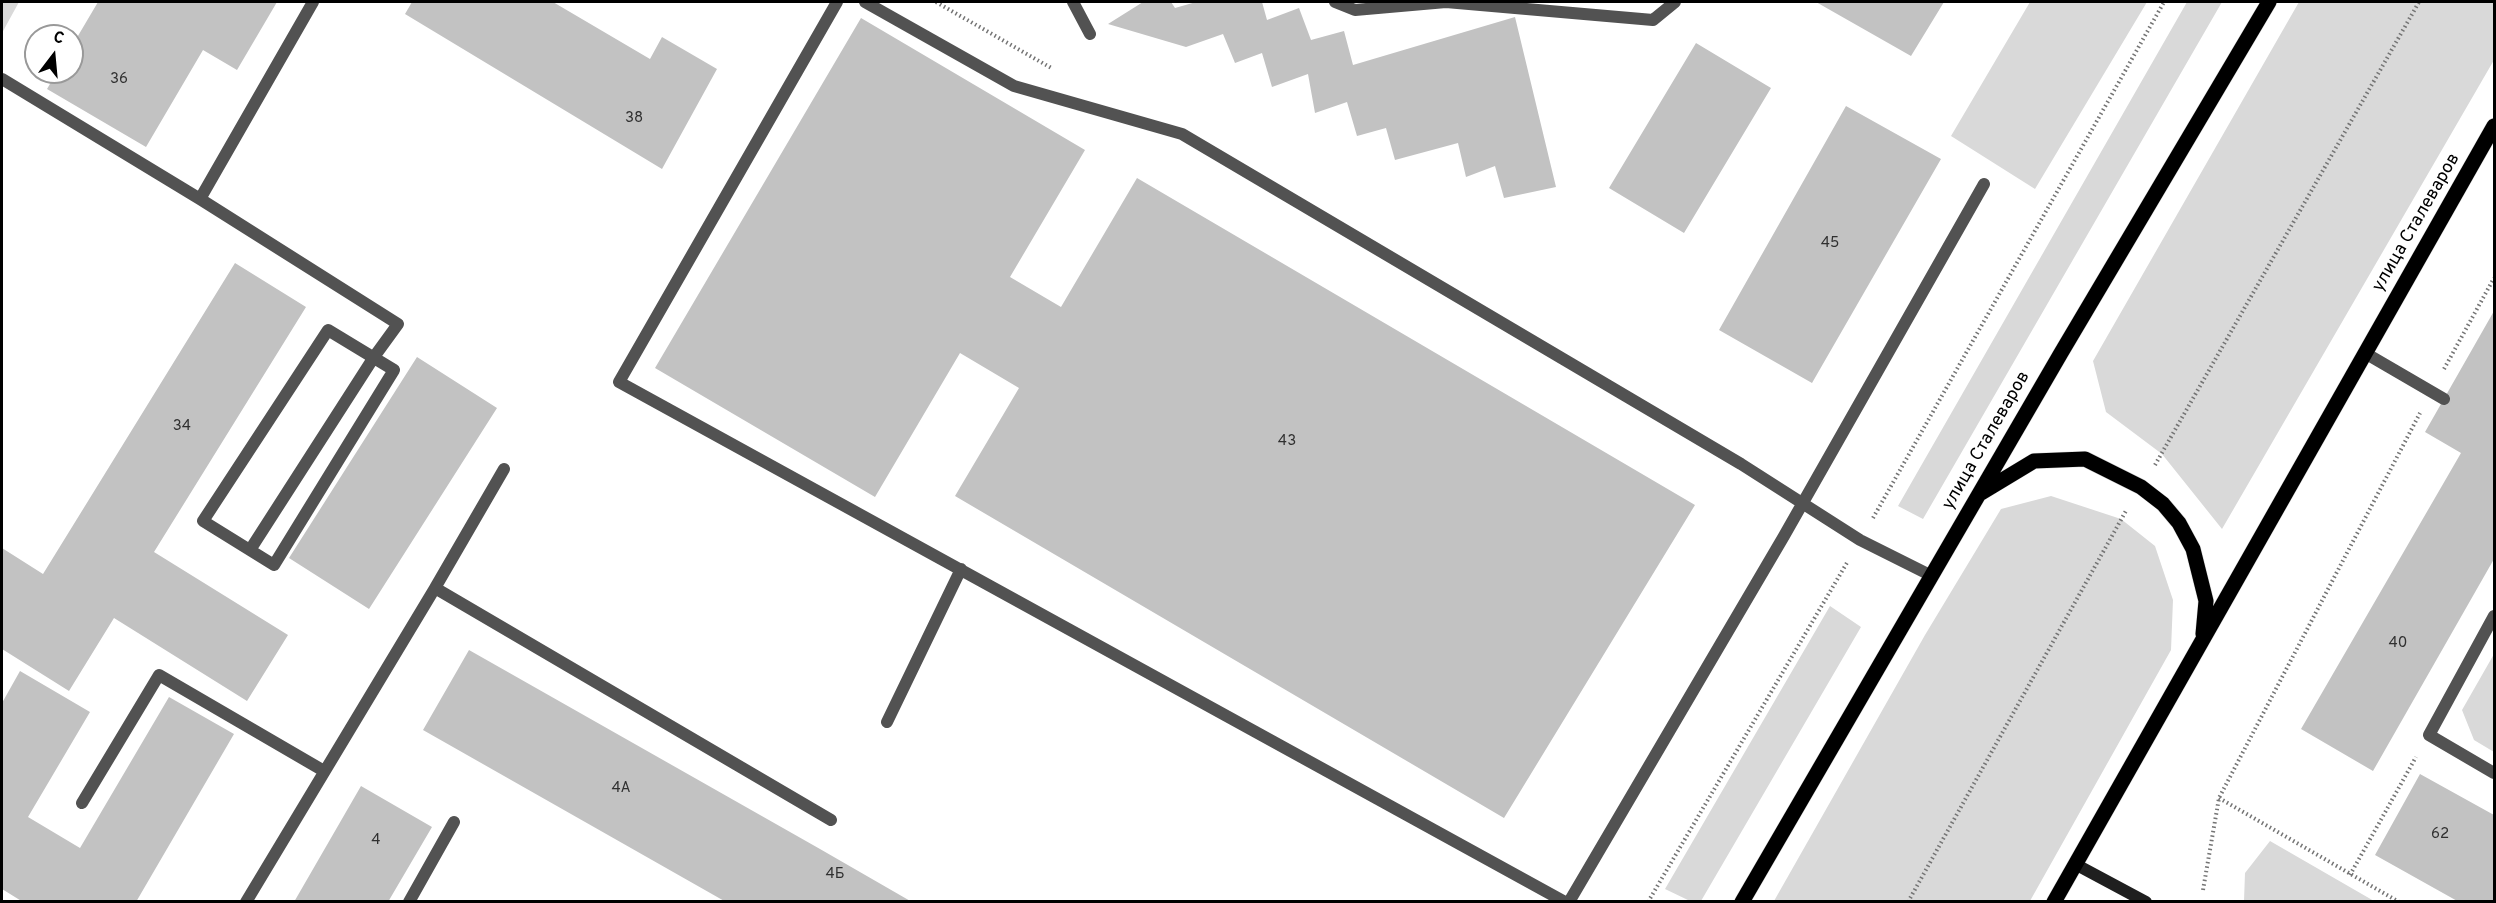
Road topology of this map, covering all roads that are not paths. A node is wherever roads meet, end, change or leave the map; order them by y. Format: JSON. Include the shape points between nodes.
{"nodes":[{"id":1,"x":313,"y":2,"type":"edge"},
{"id":2,"x":837,"y":2,"type":"edge"},
{"id":3,"x":865,"y":2,"type":"edge"},
{"id":4,"x":1073,"y":2,"type":"edge"},
{"id":5,"x":1335,"y":2,"type":"edge"},
{"id":6,"x":1675,"y":2,"type":"edge"},
{"id":7,"x":2269,"y":2,"type":"edge"},
{"id":8,"x":1090,"y":34,"type":"dead end"},
{"id":9,"x":2,"y":80,"type":"edge"},
{"id":10,"x":2494,"y":126,"type":"edge"},
{"id":11,"x":1984,"y":184,"type":"dead end"},
{"id":12,"x":200,"y":199,"type":"junction"},
{"id":13,"x":2365,"y":354,"type":"junction"},
{"id":14,"x":374,"y":357,"type":"junction"},
{"id":15,"x":2444,"y":399,"type":"dead end"},
{"id":16,"x":504,"y":469,"type":"dead end"},
{"id":17,"x":1980,"y":494,"type":"junction"},
{"id":18,"x":1803,"y":502,"type":"junction"},
{"id":19,"x":250,"y":550,"type":"junction"},
{"id":20,"x":961,"y":570,"type":"junction"},
{"id":21,"x":1932,"y":576,"type":"junction"},
{"id":22,"x":435,"y":588,"type":"junction"},
{"id":23,"x":2494,"y":616,"type":"edge"},
{"id":24,"x":2202,"y":640,"type":"junction"},
{"id":25,"x":887,"y":722,"type":"dead end"},
{"id":26,"x":324,"y":771,"type":"junction"},
{"id":27,"x":2494,"y":773,"type":"edge"},
{"id":28,"x":82,"y":803,"type":"dead end"},
{"id":29,"x":831,"y":820,"type":"dead end"},
{"id":30,"x":454,"y":822,"type":"dead end"},
{"id":31,"x":2075,"y":864,"type":"junction"},
{"id":32,"x":246,"y":902,"type":"edge"},
{"id":33,"x":409,"y":902,"type":"edge"},
{"id":34,"x":1567,"y":902,"type":"edge"},
{"id":35,"x":1742,"y":902,"type":"edge"},
{"id":36,"x":2054,"y":902,"type":"edge"},
{"id":37,"x":2146,"y":902,"type":"edge"}],
"edges":[{"from":1,"to":12,"type":"lane"},
{"from":2,"to":20,"type":"lane","via":[[619,382]]},
{"from":3,"to":18,"type":"lane","via":[[1014,86],[1182,134]]},
{"from":4,"to":8,"type":"lane"},
{"from":5,"to":6,"type":"lane","via":[[1355,10],[1446,2],[1653,20]]},
{"from":7,"to":17,"type":"main road","name":"улица Сталеваров"},
{"from":9,"to":12,"type":"lane"},
{"from":10,"to":13,"type":"main road","name":"улица Сталеваров"},
{"from":11,"to":18,"type":"lane"},
{"from":12,"to":14,"type":"lane","via":[[398,324]]},
{"from":13,"to":15,"type":"lane"},
{"from":13,"to":24,"type":"main road","name":"улица Сталеваров"},
{"from":14,"to":19,"type":"lane"},
{"from":14,"to":19,"type":"lane","via":[[394,370],[274,565]]},
{"from":14,"to":19,"type":"lane","via":[[328,330],[203,520]]},
{"from":16,"to":22,"type":"lane"},
{"from":17,"to":21,"type":"main road","name":"улица Сталеваров"},
{"from":17,"to":24,"type":"main road","via":[[2034,461],[2085,459],[2142,487],[2180,523],[2193,549],[2206,601]]},
{"from":18,"to":21,"type":"lane","via":[[1860,540]]},
{"from":18,"to":34,"type":"lane"},
{"from":20,"to":25,"type":"lane"},
{"from":20,"to":34,"type":"lane"},
{"from":21,"to":35,"type":"main road","name":"улица Сталеваров"},
{"from":22,"to":26,"type":"lane"},
{"from":22,"to":29,"type":"lane"},
{"from":23,"to":27,"type":"lane","via":[[2428,735]]},
{"from":24,"to":31,"type":"main road","name":"улица Сталеваров"},
{"from":26,"to":28,"type":"lane","via":[[159,675]]},
{"from":26,"to":32,"type":"lane"},
{"from":30,"to":33,"type":"lane"},
{"from":31,"to":36,"type":"main road","name":"улица Сталеваров"},
{"from":31,"to":37,"type":"street"}]}
